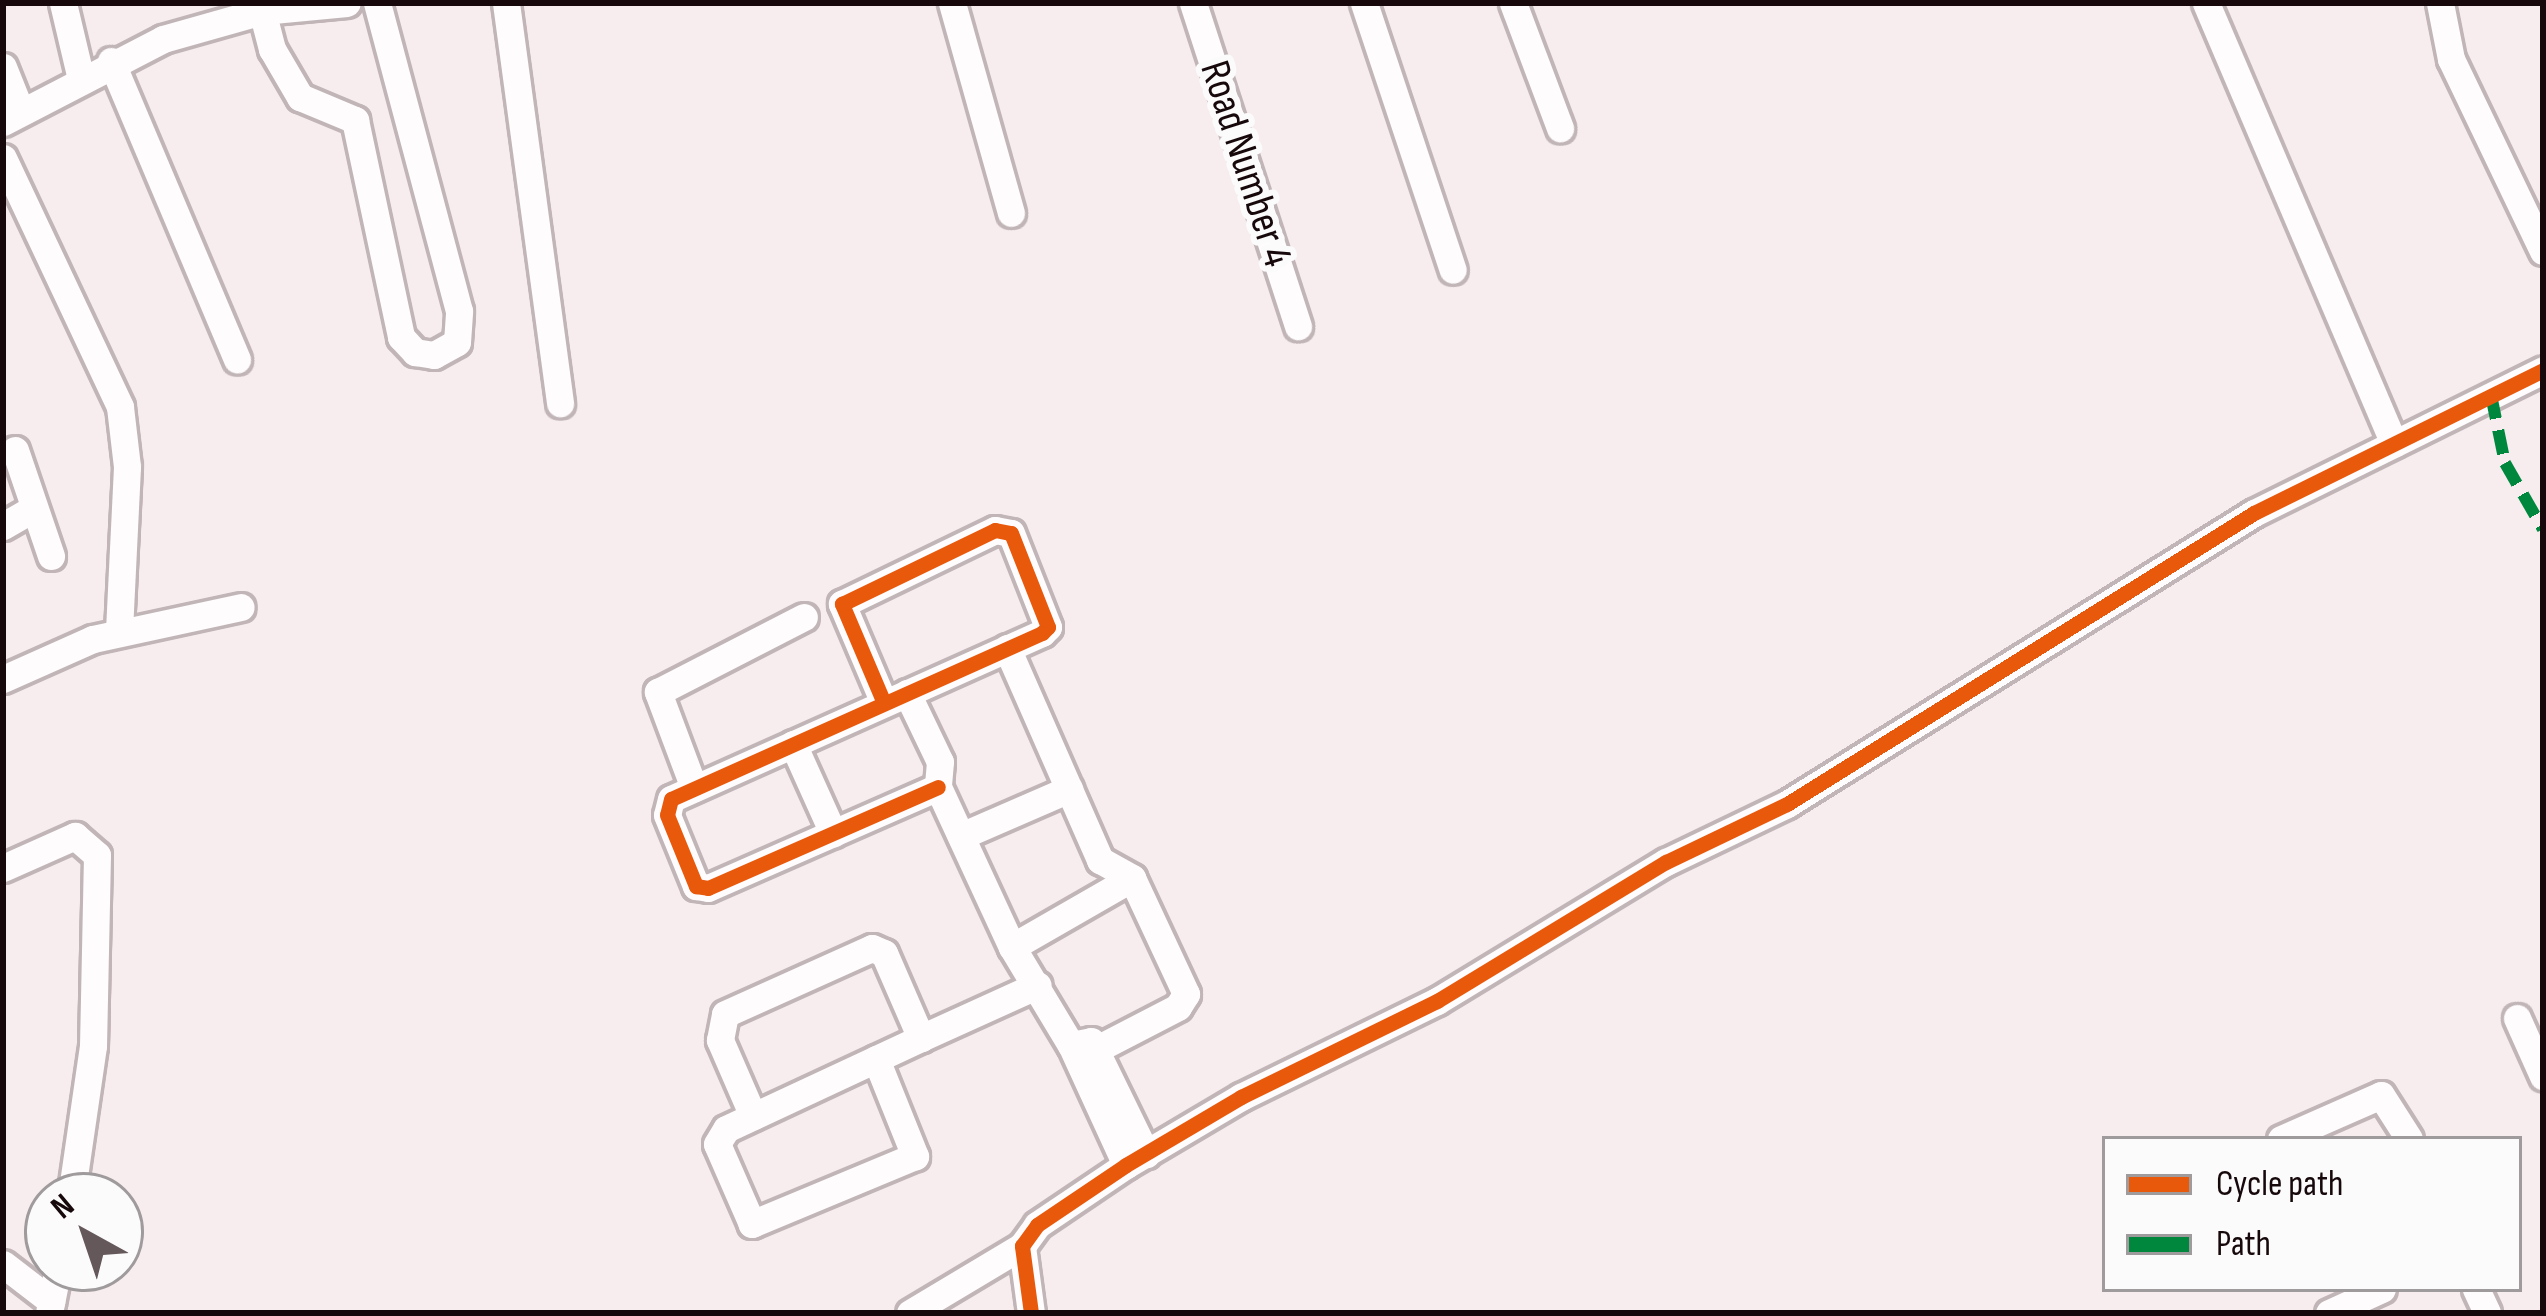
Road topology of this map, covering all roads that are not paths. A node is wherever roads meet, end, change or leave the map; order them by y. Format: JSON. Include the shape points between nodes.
{"nodes":[{"id":1,"x":63,"y":3,"type":"edge"},
{"id":2,"x":347,"y":3,"type":"edge"},
{"id":3,"x":377,"y":3,"type":"edge"},
{"id":4,"x":506,"y":3,"type":"edge"},
{"id":5,"x":952,"y":3,"type":"edge"},
{"id":6,"x":1192,"y":3,"type":"edge"},
{"id":7,"x":1364,"y":3,"type":"edge"},
{"id":8,"x":1513,"y":3,"type":"edge"},
{"id":9,"x":2206,"y":3,"type":"edge"},
{"id":10,"x":2440,"y":3,"type":"edge"},
{"id":11,"x":261,"y":7,"type":"edge"},
{"id":12,"x":111,"y":61,"type":"junction"},
{"id":13,"x":3,"y":67,"type":"edge"},
{"id":14,"x":81,"y":79,"type":"junction"},
{"id":15,"x":12,"y":117,"type":"edge"},
{"id":16,"x":1560,"y":128,"type":"dead end"},
{"id":17,"x":3,"y":158,"type":"edge"},
{"id":18,"x":1011,"y":213,"type":"dead end"},
{"id":19,"x":2543,"y":251,"type":"edge"},
{"id":20,"x":1453,"y":270,"type":"dead end"},
{"id":21,"x":1298,"y":326,"type":"dead end"},
{"id":22,"x":237,"y":360,"type":"dead end"},
{"id":23,"x":2543,"y":370,"type":"edge"},
{"id":24,"x":560,"y":403,"type":"dead end"},
{"id":25,"x":2394,"y":443,"type":"junction"},
{"id":26,"x":15,"y":450,"type":"dead end"},
{"id":27,"x":34,"y":509,"type":"junction"},
{"id":28,"x":3,"y":526,"type":"edge"},
{"id":29,"x":50,"y":556,"type":"dead end"},
{"id":30,"x":241,"y":607,"type":"dead end"},
{"id":31,"x":804,"y":617,"type":"dead end"},
{"id":32,"x":119,"y":633,"type":"junction"},
{"id":33,"x":1007,"y":648,"type":"junction"},
{"id":34,"x":3,"y":679,"type":"edge"},
{"id":35,"x":896,"y":698,"type":"junction"},
{"id":36,"x":793,"y":744,"type":"junction"},
{"id":37,"x":938,"y":787,"type":"junction"},
{"id":38,"x":694,"y":788,"type":"junction"},
{"id":39,"x":1070,"y":789,"type":"junction"},
{"id":40,"x":833,"y":833,"type":"junction"},
{"id":41,"x":961,"y":836,"type":"junction"},
{"id":42,"x":3,"y":868,"type":"edge"},
{"id":43,"x":1132,"y":878,"type":"junction"},
{"id":44,"x":1012,"y":946,"type":"junction"},
{"id":45,"x":1037,"y":985,"type":"junction"},
{"id":46,"x":2517,"y":1018,"type":"dead end"},
{"id":47,"x":921,"y":1038,"type":"junction"},
{"id":48,"x":1083,"y":1047,"type":"junction"},
{"id":49,"x":876,"y":1059,"type":"junction"},
{"id":50,"x":2543,"y":1076,"type":"edge"},
{"id":51,"x":753,"y":1116,"type":"junction"},
{"id":52,"x":2288,"y":1136,"type":"edge"},
{"id":53,"x":2407,"y":1136,"type":"edge"},
{"id":54,"x":1136,"y":1160,"type":"junction"},
{"id":55,"x":75,"y":1172,"type":"edge"},
{"id":56,"x":1022,"y":1246,"type":"junction"},
{"id":57,"x":3,"y":1264,"type":"edge"},
{"id":58,"x":2375,"y":1292,"type":"edge"},
{"id":59,"x":50,"y":1307,"type":"edge"},
{"id":60,"x":910,"y":1313,"type":"edge"},
{"id":61,"x":1031,"y":1313,"type":"edge"},
{"id":62,"x":2329,"y":1313,"type":"edge"}],
"edges":[{"from":1,"to":14,"type":"street"},
{"from":2,"to":11,"type":"street"},
{"from":3,"to":11,"type":"street","via":[[459,310],[457,342],[434,355],[415,352],[401,337],[355,120],[300,98]]},
{"from":4,"to":24,"type":"street"},
{"from":5,"to":18,"type":"street"},
{"from":6,"to":21,"type":"street","name":"Road Number 4"},
{"from":7,"to":20,"type":"street"},
{"from":8,"to":16,"type":"street"},
{"from":9,"to":25,"type":"street"},
{"from":10,"to":19,"type":"street","via":[[2451,58]]},
{"from":11,"to":12,"type":"street"},
{"from":12,"to":14,"type":"street"},
{"from":12,"to":22,"type":"street"},
{"from":13,"to":15,"type":"street"},
{"from":14,"to":15,"type":"street"},
{"from":17,"to":32,"type":"street","via":[[120,407],[127,466]]},
{"from":23,"to":25,"type":"street"},
{"from":25,"to":54,"type":"street","via":[[2254,513],[1787,804],[1666,862],[1437,1001]]},
{"from":26,"to":27,"type":"street"},
{"from":27,"to":28,"type":"street"},
{"from":27,"to":29,"type":"street"},
{"from":30,"to":32,"type":"street"},
{"from":31,"to":38,"type":"street","via":[[658,692]]},
{"from":32,"to":34,"type":"street"},
{"from":33,"to":35,"type":"street"},
{"from":33,"to":35,"type":"street","via":[[1042,633],[1048,619],[1002,529],[842,604]]},
{"from":33,"to":39,"type":"street"},
{"from":35,"to":36,"type":"street"},
{"from":35,"to":37,"type":"street","via":[[940,762]]},
{"from":36,"to":38,"type":"street"},
{"from":36,"to":40,"type":"street"},
{"from":37,"to":40,"type":"street"},
{"from":37,"to":41,"type":"street"},
{"from":38,"to":40,"type":"street","via":[[666,806],[701,888]]},
{"from":39,"to":41,"type":"street"},
{"from":39,"to":43,"type":"street","via":[[1100,860]]},
{"from":41,"to":44,"type":"street"},
{"from":42,"to":55,"type":"street","via":[[75,836],[97,855],[93,1046]]},
{"from":43,"to":44,"type":"street"},
{"from":43,"to":48,"type":"street","via":[[1186,994],[1178,1007]]},
{"from":44,"to":45,"type":"street"},
{"from":45,"to":47,"type":"street"},
{"from":45,"to":48,"type":"street"},
{"from":46,"to":50,"type":"street"},
{"from":47,"to":49,"type":"street"},
{"from":47,"to":51,"type":"street","via":[[884,953],[872,948],[745,1004],[725,1014],[718,1031]]},
{"from":48,"to":54,"type":"street"},
{"from":49,"to":51,"type":"street"},
{"from":49,"to":51,"type":"street","via":[[915,1156],[759,1227],[748,1219],[717,1144],[726,1129]]},
{"from":52,"to":53,"type":"street","via":[[2381,1095]]},
{"from":54,"to":56,"type":"street","via":[[1037,1226]]},
{"from":56,"to":60,"type":"street"},
{"from":56,"to":61,"type":"street"},
{"from":57,"to":59,"type":"street"},
{"from":58,"to":62,"type":"street"}]}
